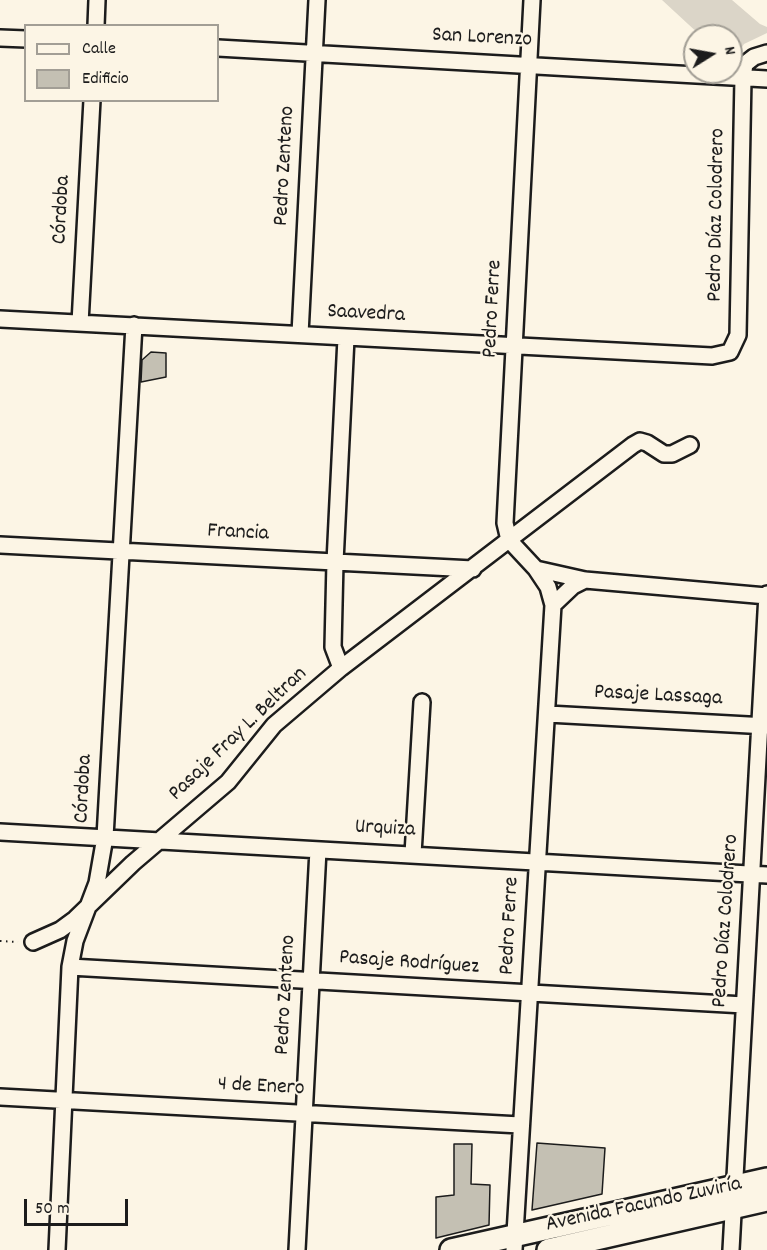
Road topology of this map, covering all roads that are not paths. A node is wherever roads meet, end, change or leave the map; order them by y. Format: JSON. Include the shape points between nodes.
{"nodes":[{"id":1,"x":97,"y":0,"type":"edge"},
{"id":2,"x":317,"y":0,"type":"edge"},
{"id":3,"x":532,"y":0,"type":"edge"},
{"id":4,"x":96,"y":24,"type":"edge"},
{"id":5,"x":0,"y":38,"type":"edge"},
{"id":6,"x":24,"y":39,"type":"edge"},
{"id":7,"x":219,"y":48,"type":"edge"},
{"id":8,"x":314,"y":52,"type":"junction"},
{"id":9,"x":767,"y":54,"type":"edge"},
{"id":10,"x":528,"y":64,"type":"junction"},
{"id":11,"x":683,"y":74,"type":"edge"},
{"id":12,"x":743,"y":78,"type":"joint"},
{"id":13,"x":767,"y":79,"type":"edge"},
{"id":14,"x":743,"y":84,"type":"edge"},
{"id":15,"x":92,"y":102,"type":"edge"},
{"id":16,"x":0,"y":319,"type":"edge"},
{"id":17,"x":80,"y":323,"type":"junction"},
{"id":18,"x":134,"y":326,"type":"junction"},
{"id":19,"x":300,"y":334,"type":"junction"},
{"id":20,"x":346,"y":338,"type":"junction"},
{"id":21,"x":514,"y":344,"type":"junction"},
{"id":22,"x":730,"y":352,"type":"joint"},
{"id":23,"x":690,"y":445,"type":"dead end"},
{"id":24,"x":509,"y":540,"type":"junction"},
{"id":25,"x":0,"y":545,"type":"edge"},
{"id":26,"x":121,"y":551,"type":"junction"},
{"id":27,"x":335,"y":562,"type":"junction"},
{"id":28,"x":473,"y":569,"type":"junction"},
{"id":29,"x":536,"y":569,"type":"junction"},
{"id":30,"x":585,"y":580,"type":"junction"},
{"id":31,"x":767,"y":595,"type":"edge"},
{"id":32,"x":553,"y":604,"type":"junction"},
{"id":33,"x":341,"y":668,"type":"junction"},
{"id":34,"x":422,"y":702,"type":"dead end"},
{"id":35,"x":548,"y":714,"type":"junction"},
{"id":36,"x":763,"y":725,"type":"edge"},
{"id":37,"x":0,"y":832,"type":"edge"},
{"id":38,"x":105,"y":837,"type":"junction"},
{"id":39,"x":163,"y":840,"type":"junction"},
{"id":40,"x":318,"y":850,"type":"junction"},
{"id":41,"x":413,"y":854,"type":"junction"},
{"id":42,"x":537,"y":860,"type":"junction"},
{"id":43,"x":760,"y":874,"type":"edge"},
{"id":44,"x":88,"y":904,"type":"junction"},
{"id":45,"x":33,"y":942,"type":"road end"},
{"id":46,"x":70,"y":967,"type":"junction"},
{"id":47,"x":310,"y":981,"type":"junction"},
{"id":48,"x":529,"y":994,"type":"junction"},
{"id":49,"x":744,"y":1005,"type":"junction"},
{"id":50,"x":0,"y":1097,"type":"edge"},
{"id":51,"x":64,"y":1101,"type":"junction"},
{"id":52,"x":304,"y":1113,"type":"junction"},
{"id":53,"x":520,"y":1125,"type":"junction"},
{"id":54,"x":767,"y":1179,"type":"edge"},
{"id":55,"x":733,"y":1197,"type":"junction"},
{"id":56,"x":767,"y":1200,"type":"edge"},
{"id":57,"x":514,"y":1242,"type":"edge"},
{"id":58,"x":57,"y":1250,"type":"edge"},
{"id":59,"x":297,"y":1250,"type":"edge"},
{"id":60,"x":451,"y":1250,"type":"edge"},
{"id":61,"x":548,"y":1250,"type":"edge"},
{"id":62,"x":731,"y":1250,"type":"edge"}],
"edges":[{"from":1,"to":4,"type":"street"},
{"from":2,"to":8,"type":"street","name":"Pedro Zenteno"},
{"from":3,"to":10,"type":"street","name":"Pedro Ferre"},
{"from":5,"to":6,"type":"street"},
{"from":7,"to":8,"type":"street","name":"San Lorenzo"},
{"from":8,"to":10,"type":"street","name":"San Lorenzo"},
{"from":8,"to":19,"type":"street","name":"Pedro Zenteno"},
{"from":9,"to":12,"type":"street","via":[[745,64]]},
{"from":10,"to":11,"type":"street","name":"San Lorenzo"},
{"from":10,"to":21,"type":"street","name":"Pedro Ferre"},
{"from":12,"to":13,"type":"street","name":"San Lorenzo"},
{"from":14,"to":22,"type":"street","name":"Pedro Díaz Colodrero","via":[[738,335]]},
{"from":15,"to":17,"type":"street","name":"Córdoba"},
{"from":16,"to":17,"type":"street","name":"Saavedra"},
{"from":17,"to":18,"type":"street","name":"Saavedra"},
{"from":18,"to":19,"type":"street","name":"Saavedra"},
{"from":18,"to":26,"type":"street","name":"Córdoba"},
{"from":19,"to":20,"type":"street","name":"Saavedra"},
{"from":20,"to":21,"type":"street","name":"Saavedra"},
{"from":20,"to":27,"type":"street"},
{"from":21,"to":22,"type":"street","name":"Saavedra","via":[[712,356]]},
{"from":21,"to":24,"type":"street","name":"Pedro Ferre","via":[[505,523]]},
{"from":23,"to":24,"type":"street","name":"Pasaje Fray L. Beltran","via":[[664,454],[640,441]]},
{"from":24,"to":28,"type":"street","name":"Pasaje Fray L. Beltran"},
{"from":24,"to":29,"type":"street","name":"Pedro Ferre"},
{"from":25,"to":26,"type":"street","name":"Francia"},
{"from":26,"to":27,"type":"street","name":"Francia"},
{"from":26,"to":38,"type":"street","name":"Córdoba"},
{"from":27,"to":28,"type":"street","name":"Francia"},
{"from":27,"to":33,"type":"street","via":[[333,647]]},
{"from":28,"to":33,"type":"street","name":"Pasaje Fray L. Beltran"},
{"from":29,"to":30,"type":"street"},
{"from":29,"to":32,"type":"street","name":"Pedro Ferre"},
{"from":30,"to":31,"type":"street"},
{"from":30,"to":32,"type":"street","via":[[573,585]]},
{"from":31,"to":36,"type":"street","name":"Pedro Díaz Colodrero"},
{"from":32,"to":35,"type":"street","name":"Pedro Ferre"},
{"from":33,"to":39,"type":"street","name":"Pasaje Fray L. Beltran","via":[[274,725],[228,782]]},
{"from":34,"to":41,"type":"street"},
{"from":35,"to":36,"type":"street","name":"Pasaje Lassaga"},
{"from":35,"to":42,"type":"street","name":"Pedro Ferre"},
{"from":36,"to":43,"type":"street","name":"Pedro Díaz Colodrero"},
{"from":37,"to":38,"type":"street","name":"Urquiza"},
{"from":38,"to":39,"type":"street","name":"Urquiza"},
{"from":38,"to":44,"type":"street","name":"Córdoba","via":[[97,883]]},
{"from":39,"to":40,"type":"street","name":"Urquiza"},
{"from":39,"to":44,"type":"street","name":"Pasaje Fray L. Beltran"},
{"from":40,"to":41,"type":"street","name":"Urquiza"},
{"from":40,"to":47,"type":"street","name":"Pedro Zenteno"},
{"from":41,"to":42,"type":"street","name":"Urquiza"},
{"from":42,"to":43,"type":"street","name":"Urquiza"},
{"from":42,"to":48,"type":"street","name":"Pedro Ferre"},
{"from":43,"to":49,"type":"street","name":"Pedro Díaz Colodrero"},
{"from":44,"to":45,"type":"street","name":"Pasaje Fray L. Beltran","via":[[60,930]]},
{"from":44,"to":46,"type":"street","name":"Córdoba"},
{"from":46,"to":47,"type":"street","name":"Pasaje Rodríguez"},
{"from":46,"to":51,"type":"street","name":"Córdoba"},
{"from":47,"to":48,"type":"street","name":"Pasaje Rodríguez"},
{"from":47,"to":52,"type":"street","name":"Pedro Zenteno"},
{"from":48,"to":49,"type":"street","name":"Pasaje Rodríguez"},
{"from":48,"to":53,"type":"street","name":"Pedro Ferre"},
{"from":49,"to":55,"type":"street","name":"Pedro Díaz Colodrero"},
{"from":50,"to":51,"type":"street","name":"4 de Enero"},
{"from":51,"to":52,"type":"street","name":"4 de Enero"},
{"from":51,"to":58,"type":"street","name":"Córdoba"},
{"from":52,"to":53,"type":"street","name":"4 de Enero"},
{"from":52,"to":59,"type":"street","name":"Pedro Zenteno"},
{"from":53,"to":57,"type":"street","name":"Pedro Ferre"},
{"from":54,"to":55,"type":"main road","name":"Avenida Facundo Zuviría"},
{"from":55,"to":56,"type":"main road","name":"Avenida Facundo Zuviría"},
{"from":55,"to":57,"type":"main road","name":"Avenida Facundo Zuviría"},
{"from":55,"to":61,"type":"main road","name":"Avenida Facundo Zuviría"},
{"from":55,"to":62,"type":"street","name":"Pedro Díaz Colodrero"},
{"from":57,"to":60,"type":"main road","name":"Avenida Facundo Zuviría"}]}
